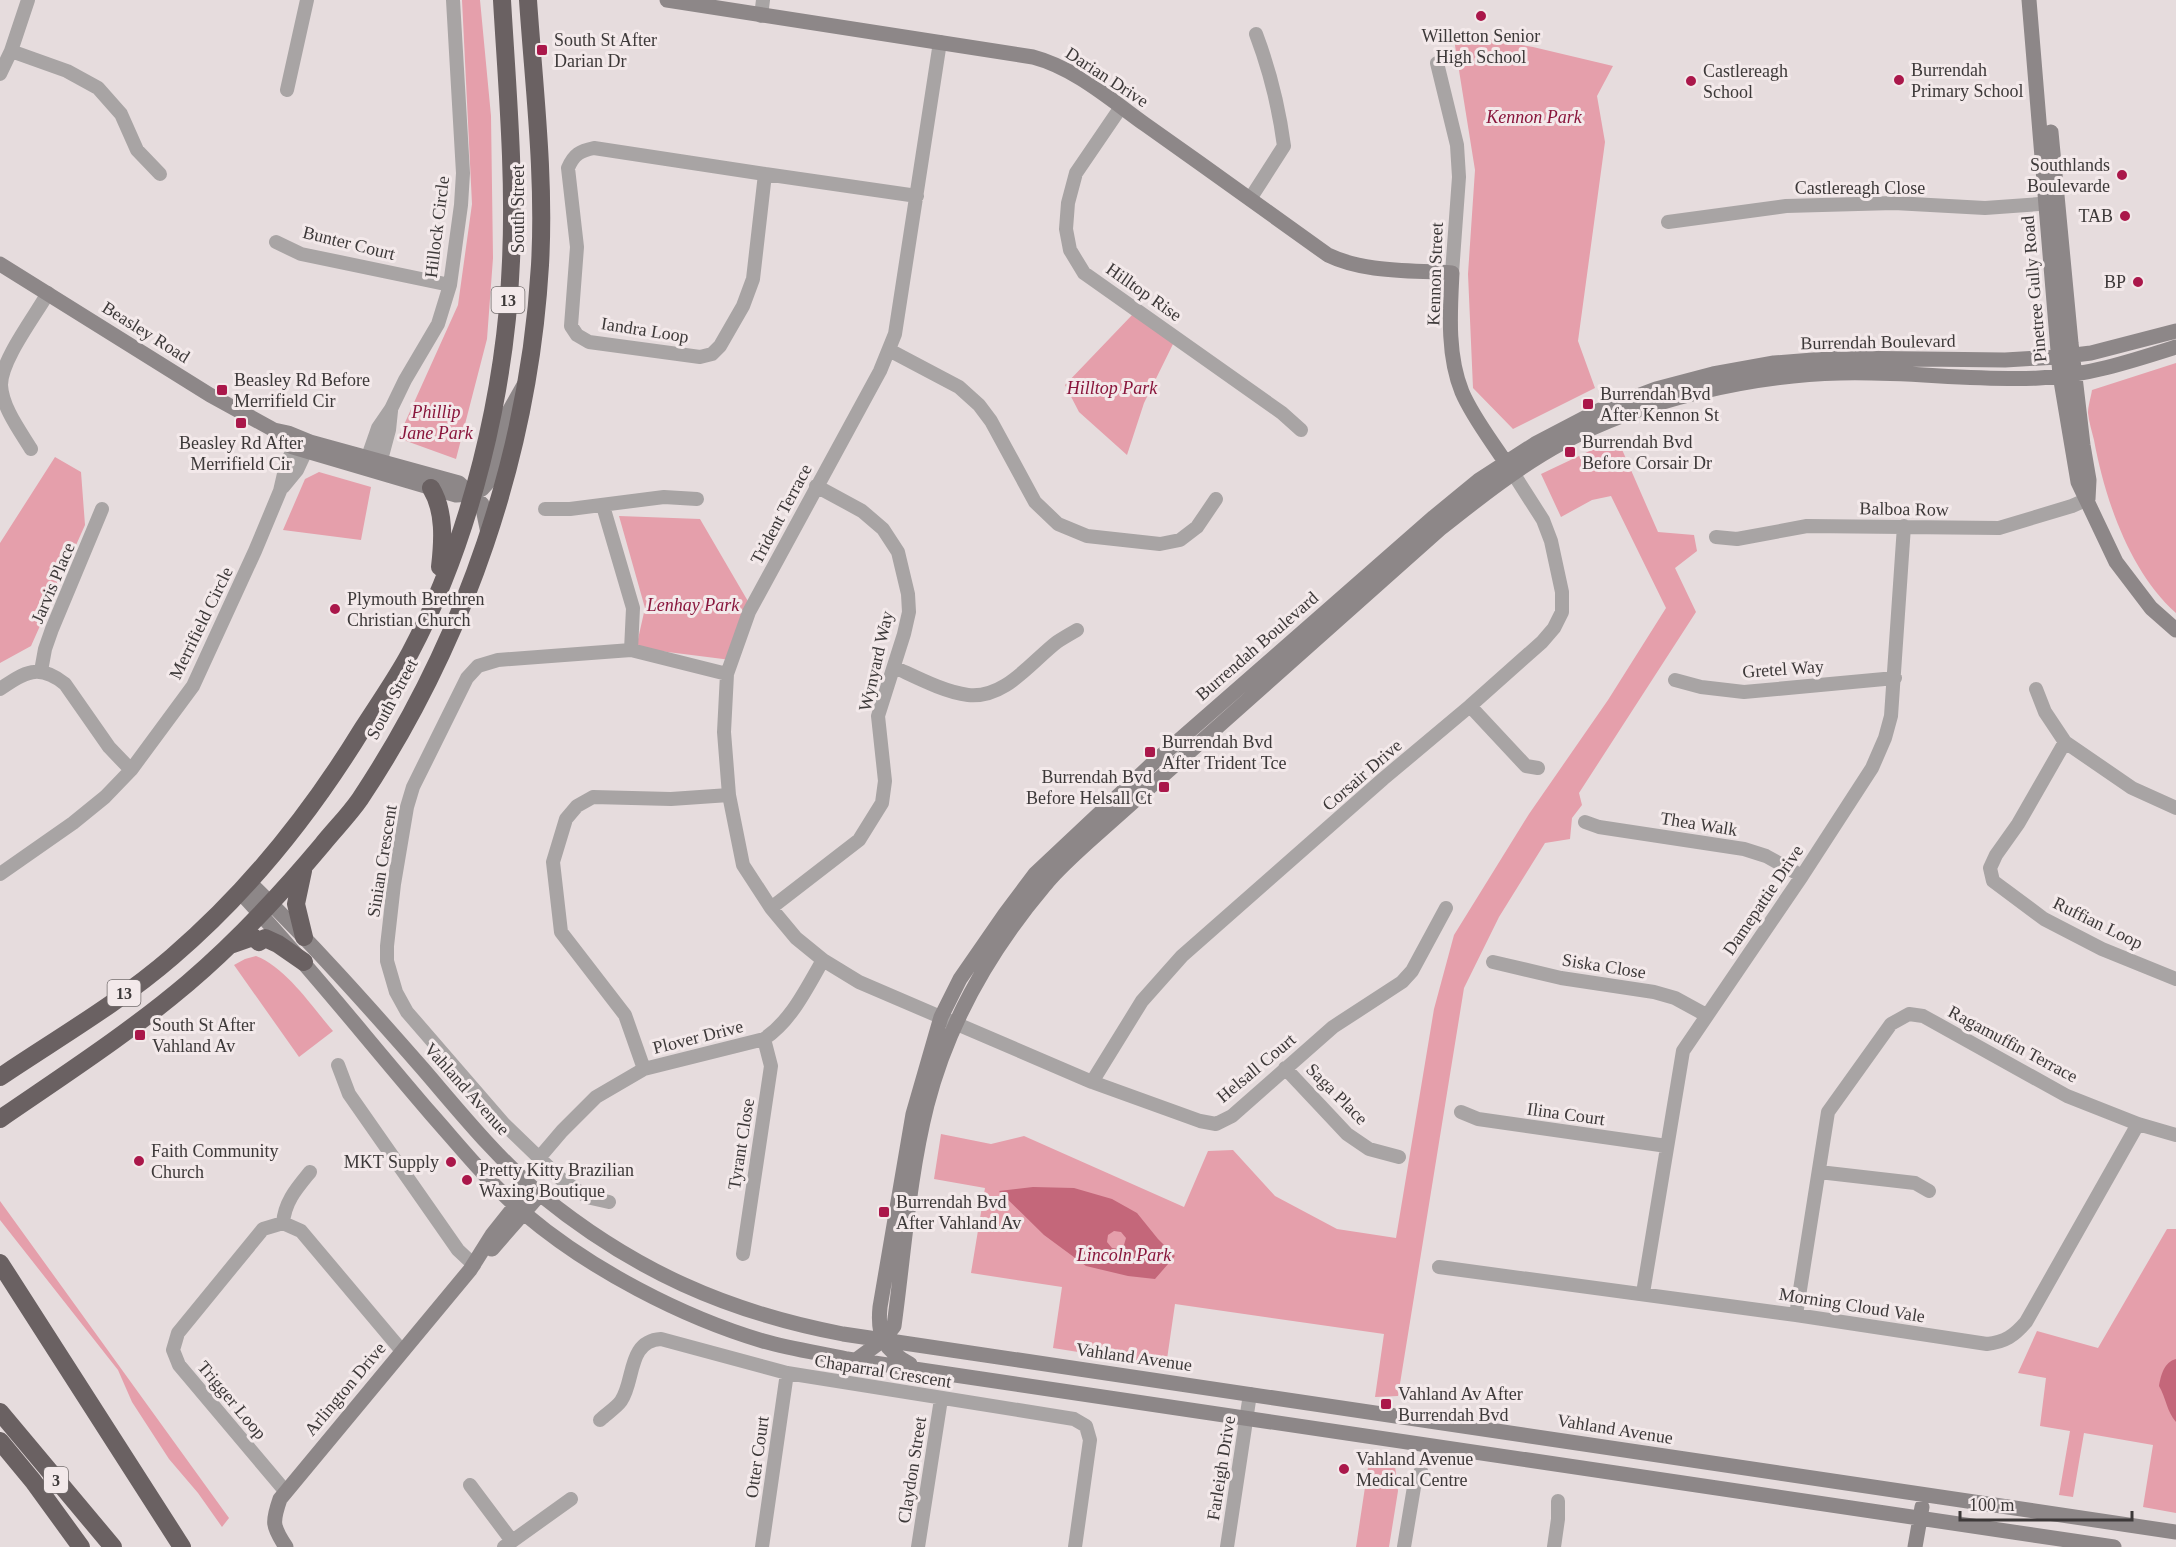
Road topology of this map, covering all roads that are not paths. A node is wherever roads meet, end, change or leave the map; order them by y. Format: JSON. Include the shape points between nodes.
{"nodes":[{"id":1,"x":27,"y":0,"type":"edge"},
{"id":2,"x":307,"y":0,"type":"edge"},
{"id":3,"x":453,"y":0,"type":"edge"},
{"id":4,"x":502,"y":0,"type":"edge"},
{"id":5,"x":528,"y":0,"type":"edge"},
{"id":6,"x":667,"y":0,"type":"edge"},
{"id":7,"x":763,"y":0,"type":"edge"},
{"id":8,"x":2029,"y":0,"type":"edge"},
{"id":9,"x":2037,"y":0,"type":"edge"},
{"id":10,"x":761,"y":16,"type":"junction"},
{"id":11,"x":1256,"y":34,"type":"dead end"},
{"id":12,"x":940,"y":42,"type":"junction"},
{"id":13,"x":11,"y":51,"type":"junction"},
{"id":14,"x":1437,"y":63,"type":"dead end"},
{"id":15,"x":0,"y":74,"type":"edge"},
{"id":16,"x":287,"y":90,"type":"dead end"},
{"id":17,"x":1121,"y":107,"type":"junction"},
{"id":18,"x":160,"y":174,"type":"dead end"},
{"id":19,"x":765,"y":174,"type":"junction"},
{"id":20,"x":917,"y":196,"type":"junction"},
{"id":21,"x":1250,"y":199,"type":"junction"},
{"id":22,"x":2050,"y":203,"type":"junction"},
{"id":23,"x":1668,"y":222,"type":"dead end"},
{"id":24,"x":276,"y":242,"type":"dead end"},
{"id":25,"x":0,"y":264,"type":"edge"},
{"id":26,"x":1452,"y":273,"type":"junction"},
{"id":27,"x":450,"y":285,"type":"junction"},
{"id":28,"x":48,"y":293,"type":"junction"},
{"id":29,"x":2176,"y":331,"type":"edge"},
{"id":30,"x":2176,"y":347,"type":"edge"},
{"id":31,"x":889,"y":350,"type":"junction"},
{"id":32,"x":2066,"y":357,"type":"junction"},
{"id":33,"x":2067,"y":374,"type":"junction"},
{"id":34,"x":526,"y":382,"type":"junction"},
{"id":35,"x":1301,"y":430,"type":"dead end"},
{"id":36,"x":302,"y":445,"type":"junction"},
{"id":37,"x":31,"y":449,"type":"dead end"},
{"id":38,"x":372,"y":465,"type":"junction"},
{"id":39,"x":1509,"y":468,"type":"junction"},
{"id":40,"x":816,"y":486,"type":"junction"},
{"id":41,"x":431,"y":488,"type":"junction"},
{"id":42,"x":473,"y":494,"type":"junction"},
{"id":43,"x":697,"y":499,"type":"dead end"},
{"id":44,"x":1216,"y":499,"type":"dead end"},
{"id":45,"x":2088,"y":499,"type":"junction"},
{"id":46,"x":603,"y":506,"type":"junction"},
{"id":47,"x":102,"y":509,"type":"dead end"},
{"id":48,"x":545,"y":509,"type":"dead end"},
{"id":49,"x":1904,"y":526,"type":"junction"},
{"id":50,"x":488,"y":536,"type":"junction"},
{"id":51,"x":1716,"y":537,"type":"dead end"},
{"id":52,"x":438,"y":590,"type":"junction"},
{"id":53,"x":1077,"y":630,"type":"dead end"},
{"id":54,"x":2176,"y":630,"type":"edge"},
{"id":55,"x":631,"y":650,"type":"junction"},
{"id":56,"x":894,"y":667,"type":"junction"},
{"id":57,"x":41,"y":671,"type":"junction"},
{"id":58,"x":727,"y":674,"type":"junction"},
{"id":59,"x":1894,"y":678,"type":"junction"},
{"id":60,"x":1675,"y":680,"type":"dead end"},
{"id":61,"x":0,"y":689,"type":"edge"},
{"id":62,"x":2036,"y":689,"type":"dead end"},
{"id":63,"x":1470,"y":706,"type":"junction"},
{"id":64,"x":2065,"y":742,"type":"junction"},
{"id":65,"x":1538,"y":768,"type":"dead end"},
{"id":66,"x":131,"y":770,"type":"junction"},
{"id":67,"x":729,"y":795,"type":"junction"},
{"id":68,"x":2176,"y":808,"type":"edge"},
{"id":69,"x":1585,"y":822,"type":"dead end"},
{"id":70,"x":304,"y":866,"type":"junction"},
{"id":71,"x":0,"y":874,"type":"edge"},
{"id":72,"x":1802,"y":876,"type":"junction"},
{"id":73,"x":245,"y":887,"type":"junction"},
{"id":74,"x":266,"y":908,"type":"junction"},
{"id":75,"x":771,"y":908,"type":"junction"},
{"id":76,"x":1446,"y":908,"type":"dead end"},
{"id":77,"x":304,"y":937,"type":"junction"},
{"id":78,"x":230,"y":945,"type":"junction"},
{"id":79,"x":823,"y":960,"type":"junction"},
{"id":80,"x":304,"y":962,"type":"junction"},
{"id":81,"x":1493,"y":962,"type":"dead end"},
{"id":82,"x":2176,"y":980,"type":"edge"},
{"id":83,"x":1706,"y":1015,"type":"junction"},
{"id":84,"x":948,"y":1020,"type":"junction"},
{"id":85,"x":764,"y":1039,"type":"junction"},
{"id":86,"x":338,"y":1065,"type":"dead end"},
{"id":87,"x":1285,"y":1068,"type":"junction"},
{"id":88,"x":644,"y":1069,"type":"junction"},
{"id":89,"x":0,"y":1077,"type":"edge"},
{"id":90,"x":1092,"y":1082,"type":"junction"},
{"id":91,"x":1461,"y":1112,"type":"dead end"},
{"id":92,"x":0,"y":1119,"type":"edge"},
{"id":93,"x":2138,"y":1124,"type":"junction"},
{"id":94,"x":2176,"y":1135,"type":"edge"},
{"id":95,"x":1667,"y":1146,"type":"junction"},
{"id":96,"x":1399,"y":1157,"type":"dead end"},
{"id":97,"x":540,"y":1158,"type":"junction"},
{"id":98,"x":310,"y":1172,"type":"dead end"},
{"id":99,"x":1819,"y":1172,"type":"junction"},
{"id":100,"x":536,"y":1190,"type":"junction"},
{"id":101,"x":1929,"y":1191,"type":"dead end"},
{"id":102,"x":609,"y":1202,"type":"dead end"},
{"id":103,"x":520,"y":1209,"type":"junction"},
{"id":104,"x":283,"y":1223,"type":"junction"},
{"id":105,"x":743,"y":1254,"type":"dead end"},
{"id":106,"x":0,"y":1263,"type":"edge"},
{"id":107,"x":474,"y":1265,"type":"junction"},
{"id":108,"x":1439,"y":1266,"type":"dead end"},
{"id":109,"x":1643,"y":1293,"type":"junction"},
{"id":110,"x":1796,"y":1315,"type":"junction"},
{"id":111,"x":883,"y":1340,"type":"junction"},
{"id":112,"x":402,"y":1351,"type":"junction"},
{"id":113,"x":856,"y":1360,"type":"junction"},
{"id":114,"x":917,"y":1369,"type":"junction"},
{"id":115,"x":788,"y":1373,"type":"junction"},
{"id":116,"x":1250,"y":1394,"type":"junction"},
{"id":117,"x":941,"y":1399,"type":"junction"},
{"id":118,"x":0,"y":1412,"type":"edge"},
{"id":119,"x":1246,"y":1418,"type":"junction"},
{"id":120,"x":600,"y":1420,"type":"dead end"},
{"id":121,"x":0,"y":1441,"type":"edge"},
{"id":122,"x":1421,"y":1471,"type":"dead end"},
{"id":123,"x":470,"y":1485,"type":"dead end"},
{"id":124,"x":286,"y":1492,"type":"junction"},
{"id":125,"x":1923,"y":1495,"type":"junction"},
{"id":126,"x":571,"y":1499,"type":"dead end"},
{"id":127,"x":1558,"y":1500,"type":"dead end"},
{"id":128,"x":1920,"y":1517,"type":"junction"},
{"id":129,"x":2176,"y":1532,"type":"edge"},
{"id":130,"x":508,"y":1544,"type":"edge"},
{"id":131,"x":81,"y":1547,"type":"edge"},
{"id":132,"x":113,"y":1547,"type":"edge"},
{"id":133,"x":182,"y":1547,"type":"edge"},
{"id":134,"x":286,"y":1547,"type":"edge"},
{"id":135,"x":762,"y":1547,"type":"edge"},
{"id":136,"x":918,"y":1547,"type":"edge"},
{"id":137,"x":1075,"y":1547,"type":"edge"},
{"id":138,"x":1227,"y":1547,"type":"edge"},
{"id":139,"x":1404,"y":1547,"type":"edge"},
{"id":140,"x":1554,"y":1547,"type":"edge"},
{"id":141,"x":1915,"y":1547,"type":"edge"},
{"id":142,"x":2115,"y":1547,"type":"edge"}],
"edges":[{"from":1,"to":13,"type":"street"},
{"from":2,"to":16,"type":"street"},
{"from":3,"to":27,"type":"street","name":"Hillock Circle","via":[[463,173]]},
{"from":4,"to":42,"type":"highway","name":"South Street","number":"13","via":[[511,261],[493,413]]},
{"from":5,"to":34,"type":"highway","name":"South Street","number":"13","via":[[541,215],[537,307]]},
{"from":6,"to":10,"type":"main road","name":"Darian Drive"},
{"from":7,"to":10,"type":"street"},
{"from":8,"to":22,"type":"main road","name":"Pinetree Gully Road"},
{"from":9,"to":32,"type":"main road","name":"Pinetree Gully Road"},
{"from":10,"to":12,"type":"main road","name":"Darian Drive"},
{"from":11,"to":21,"type":"street","via":[[1280,116],[1284,146]]},
{"from":12,"to":17,"type":"main road","name":"Darian Drive","via":[[1050,61]]},
{"from":12,"to":20,"type":"street","name":"Trident Terrace"},
{"from":13,"to":15,"type":"street"},
{"from":13,"to":18,"type":"street","via":[[68,71],[98,88],[121,114],[137,150]]},
{"from":14,"to":26,"type":"street","name":"Kennon Street","via":[[1457,145],[1459,177]]},
{"from":17,"to":21,"type":"main road","name":"Darian Drive"},
{"from":17,"to":35,"type":"street","name":"Hilltop Rise","via":[[1076,173],[1068,203],[1066,230],[1070,250],[1084,273]]},
{"from":19,"to":19,"type":"street","name":"Iandra Loop","via":[[594,148],[581,150],[568,168],[577,247],[572,326],[577,335],[590,342],[700,357],[712,354],[743,306],[753,279]]},
{"from":19,"to":20,"type":"street","name":"Iandra Loop"},
{"from":20,"to":31,"type":"street","name":"Trident Terrace","via":[[899,318]]},
{"from":21,"to":26,"type":"main road","name":"Darian Drive","via":[[1346,264]]},
{"from":22,"to":23,"type":"street","name":"Castlereagh Close","via":[[1985,208],[1893,203],[1786,206]]},
{"from":22,"to":32,"type":"main road","name":"Pinetree Gully Road"},
{"from":24,"to":27,"type":"street","name":"Bunter Court","via":[[301,254]]},
{"from":25,"to":28,"type":"main road","name":"Beasley Road"},
{"from":26,"to":39,"type":"main road","name":"Kennon Street","via":[[1452,349],[1462,390]]},
{"from":27,"to":38,"type":"street","name":"Hillock Circle","via":[[438,324],[378,428]]},
{"from":28,"to":36,"type":"main road","name":"Beasley Road","via":[[210,395],[274,430],[283,443]]},
{"from":28,"to":37,"type":"street","via":[[5,364],[2,385],[7,405]]},
{"from":29,"to":32,"type":"main road","name":"Burrendah Boulevard"},
{"from":30,"to":33,"type":"main road","name":"Burrendah Boulevard","via":[[2100,369]]},
{"from":31,"to":40,"type":"street","name":"Trident Terrace"},
{"from":31,"to":44,"type":"street","via":[[959,387],[979,405],[1035,502],[1058,524],[1087,536],[1160,544],[1180,540],[1197,527]]},
{"from":32,"to":33,"type":"main road","name":"Pinetree Gully Road"},
{"from":32,"to":39,"type":"main road","name":"Burrendah Boulevard","via":[[1838,358],[1774,363],[1713,374],[1607,407],[1559,430]]},
{"from":33,"to":39,"type":"main road","name":"Burrendah Boulevard","via":[[2006,379],[1891,372],[1775,378],[1716,388],[1606,422]]},
{"from":33,"to":45,"type":"main road","name":"Pinetree Gully Road","via":[[2078,482]]},
{"from":34,"to":42,"type":"main road","via":[[507,416],[490,480]]},
{"from":34,"to":50,"type":"highway","name":"South Street","number":"13","via":[[506,479]]},
{"from":36,"to":38,"type":"main road","name":"Beasley Road"},
{"from":36,"to":66,"type":"street","name":"Merrifield Circle","via":[[297,470],[280,491],[194,686]]},
{"from":38,"to":41,"type":"main road","name":"Beasley Road"},
{"from":38,"to":42,"type":"main road","name":"Beasley Road","via":[[459,483]]},
{"from":39,"to":63,"type":"street","name":"Corsair Drive","via":[[1543,520],[1551,541],[1562,592],[1562,612],[1542,642]]},
{"from":39,"to":84,"type":"main road","name":"Burrendah Boulevard","via":[[1046,883]]},
{"from":40,"to":56,"type":"street","name":"Wynyard Way","via":[[862,511],[883,529],[898,552],[909,612]]},
{"from":40,"to":58,"type":"street","name":"Trident Terrace","via":[[749,612]]},
{"from":41,"to":42,"type":"main road","name":"Beasley Road","via":[[456,495]]},
{"from":41,"to":52,"type":"highway","via":[[439,505],[442,529]]},
{"from":42,"to":50,"type":"main road","via":[[482,504]]},
{"from":42,"to":52,"type":"highway","name":"South Street","number":"13"},
{"from":43,"to":46,"type":"street","via":[[664,497]]},
{"from":45,"to":49,"type":"street","name":"Balboa Row","via":[[1999,528]]},
{"from":45,"to":54,"type":"main road","name":"Pinetree Gully Road","via":[[2116,562],[2151,608]]},
{"from":46,"to":48,"type":"street"},
{"from":46,"to":55,"type":"street","via":[[633,608]]},
{"from":47,"to":57,"type":"street","name":"Jarvis Place","via":[[52,629]]},
{"from":49,"to":51,"type":"street","name":"Balboa Row","via":[[1807,526],[1737,539]]},
{"from":49,"to":59,"type":"street","name":"Damepattie Drive"},
{"from":50,"to":70,"type":"highway","name":"South Street","number":"13","via":[[439,658],[399,734],[358,801]]},
{"from":52,"to":73,"type":"highway","name":"South Street","number":"13","via":[[410,652],[335,775]]},
{"from":53,"to":56,"type":"street","via":[[1005,686],[988,693],[968,695]]},
{"from":55,"to":58,"type":"street","name":"Sinian Crescent"},
{"from":55,"to":97,"type":"street","name":"Sinian Crescent","via":[[498,660],[478,666],[467,678],[424,762],[407,807],[387,946],[396,992],[423,1032],[504,1124]]},
{"from":56,"to":75,"type":"street","name":"Wynyard Way","via":[[878,716],[885,781],[882,803],[858,840]]},
{"from":57,"to":61,"type":"street","via":[[20,675]]},
{"from":57,"to":66,"type":"street","via":[[65,684],[109,747]]},
{"from":58,"to":67,"type":"street","name":"Trident Terrace","via":[[724,732]]},
{"from":59,"to":60,"type":"street","name":"Gretel Way","via":[[1744,692]]},
{"from":59,"to":72,"type":"street","name":"Damepattie Drive","via":[[1891,716],[1872,768]]},
{"from":62,"to":64,"type":"street","via":[[2045,712]]},
{"from":63,"to":65,"type":"street","via":[[1526,766]]},
{"from":63,"to":90,"type":"street","name":"Corsair Drive","via":[[1182,956],[1142,1001]]},
{"from":64,"to":68,"type":"street","via":[[2132,788]]},
{"from":64,"to":82,"type":"street","name":"Ruffian Loop","via":[[1996,855],[1990,868],[1993,881],[2044,919]]},
{"from":66,"to":71,"type":"street","name":"Merrifield Circle","via":[[74,823]]},
{"from":67,"to":75,"type":"street","name":"Trident Terrace","via":[[743,865]]},
{"from":67,"to":88,"type":"street","via":[[593,797],[566,819],[553,862],[561,932],[625,1015]]},
{"from":69,"to":72,"type":"street","name":"Thea Walk","via":[[1744,849]]},
{"from":70,"to":74,"type":"highway","name":"South Street","number":"13"},
{"from":70,"to":77,"type":"highway","via":[[296,904]]},
{"from":72,"to":83,"type":"street","name":"Damepattie Drive"},
{"from":73,"to":74,"type":"main road","name":"Vahland Avenue"},
{"from":73,"to":89,"type":"highway","name":"South Street","number":"13","via":[[143,981]]},
{"from":74,"to":77,"type":"main road","name":"Vahland Avenue"},
{"from":74,"to":78,"type":"highway","name":"South Street","number":"13"},
{"from":74,"to":80,"type":"main road","name":"Vahland Avenue"},
{"from":75,"to":79,"type":"street","name":"Trident Terrace","via":[[796,938]]},
{"from":76,"to":87,"type":"street","name":"Helsall Court","via":[[1402,982],[1333,1027]]},
{"from":77,"to":100,"type":"main road","name":"Vahland Avenue","via":[[488,1143]]},
{"from":78,"to":80,"type":"highway","via":[[265,938]]},
{"from":78,"to":92,"type":"highway","name":"South Street","number":"13","via":[[150,1013]]},
{"from":79,"to":84,"type":"street","name":"Trident Terrace","via":[[859,982]]},
{"from":79,"to":85,"type":"street","name":"Plover Drive","via":[[786,1021]]},
{"from":80,"to":103,"type":"main road","name":"Vahland Avenue","via":[[478,1168]]},
{"from":81,"to":83,"type":"street","name":"Siska Close","via":[[1561,978],[1654,992],[1676,998]]},
{"from":83,"to":95,"type":"street","name":"Damepattie Drive","via":[[1683,1051]]},
{"from":84,"to":90,"type":"street","name":"Helsall Court"},
{"from":84,"to":111,"type":"main road","name":"Burrendah Boulevard","via":[[913,1181],[894,1326]]},
{"from":85,"to":88,"type":"street","name":"Plover Drive"},
{"from":85,"to":105,"type":"street","name":"Tyrant Close","via":[[771,1066]]},
{"from":86,"to":107,"type":"street","via":[[349,1094],[458,1250]]},
{"from":87,"to":90,"type":"street","name":"Helsall Court","via":[[1232,1116],[1216,1124]]},
{"from":87,"to":96,"type":"street","name":"Saga Place","via":[[1347,1134],[1369,1149]]},
{"from":88,"to":97,"type":"street","name":"Plover Drive","via":[[596,1097]]},
{"from":91,"to":95,"type":"street","name":"Ilina Court","via":[[1478,1119]]},
{"from":93,"to":94,"type":"street","name":"Ragamuffin Terrace"},
{"from":93,"to":99,"type":"street","name":"Ragamuffin Terrace","via":[[2067,1095],[1923,1016],[1909,1014],[1891,1024],[1828,1112]]},
{"from":93,"to":110,"type":"street","name":"Morning Cloud Vale","via":[[2016,1334],[1987,1344]]},
{"from":95,"to":109,"type":"street","name":"Damepattie Drive"},
{"from":97,"to":102,"type":"street","name":"Sinian Crescent","via":[[580,1193]]},
{"from":98,"to":104,"type":"street","via":[[289,1198]]},
{"from":99,"to":101,"type":"street","via":[[1915,1183]]},
{"from":99,"to":110,"type":"street","name":"Ragamuffin Terrace"},
{"from":100,"to":103,"type":"main road","name":"Arlington Drive"},
{"from":100,"to":111,"type":"main road","name":"Vahland Avenue","via":[[633,1260],[680,1284],[776,1319]]},
{"from":103,"to":107,"type":"main road","name":"Arlington Drive","via":[[497,1245]]},
{"from":103,"to":113,"type":"main road","name":"Vahland Avenue","via":[[596,1264],[671,1306],[763,1341]]},
{"from":104,"to":112,"type":"street","via":[[302,1231]]},
{"from":104,"to":124,"type":"street","name":"Trigger Loop","via":[[263,1229],[178,1333],[173,1350],[179,1365]]},
{"from":106,"to":133,"type":"highway"},
{"from":107,"to":112,"type":"main road","name":"Arlington Drive"},
{"from":108,"to":109,"type":"street","name":"Morning Cloud Vale"},
{"from":109,"to":110,"type":"street","name":"Morning Cloud Vale"},
{"from":111,"to":113,"type":"main road"},
{"from":111,"to":114,"type":"main road","via":[[898,1358]]},
{"from":111,"to":116,"type":"main road","name":"Vahland Avenue"},
{"from":112,"to":124,"type":"main road","name":"Arlington Drive"},
{"from":113,"to":114,"type":"main road","name":"Vahland Avenue"},
{"from":114,"to":119,"type":"main road","name":"Vahland Avenue"},
{"from":115,"to":117,"type":"street","name":"Chaparral Crescent"},
{"from":115,"to":120,"type":"street","name":"Chaparral Crescent","via":[[679,1343],[653,1340],[641,1348],[621,1401]]},
{"from":115,"to":135,"type":"street","name":"Otter Court"},
{"from":116,"to":119,"type":"street","name":"Farleigh Drive"},
{"from":116,"to":125,"type":"main road","name":"Vahland Avenue"},
{"from":117,"to":136,"type":"street","name":"Claydon Street"},
{"from":117,"to":137,"type":"street","name":"Chaparral Crescent","via":[[1074,1419],[1086,1426],[1090,1440]]},
{"from":118,"to":132,"type":"highway","number":"3"},
{"from":119,"to":128,"type":"main road","name":"Vahland Avenue"},
{"from":119,"to":138,"type":"street","name":"Farleigh Drive"},
{"from":121,"to":131,"type":"highway","number":"3"},
{"from":122,"to":139,"type":"street","via":[[1414,1487]]},
{"from":123,"to":130,"type":"street"},
{"from":124,"to":134,"type":"main road","name":"Arlington Drive","via":[[273,1519]]},
{"from":125,"to":128,"type":"main road"},
{"from":125,"to":129,"type":"main road","name":"Vahland Avenue"},
{"from":126,"to":130,"type":"street"},
{"from":127,"to":140,"type":"street"},
{"from":128,"to":141,"type":"main road"},
{"from":128,"to":142,"type":"main road","name":"Vahland Avenue"}]}
